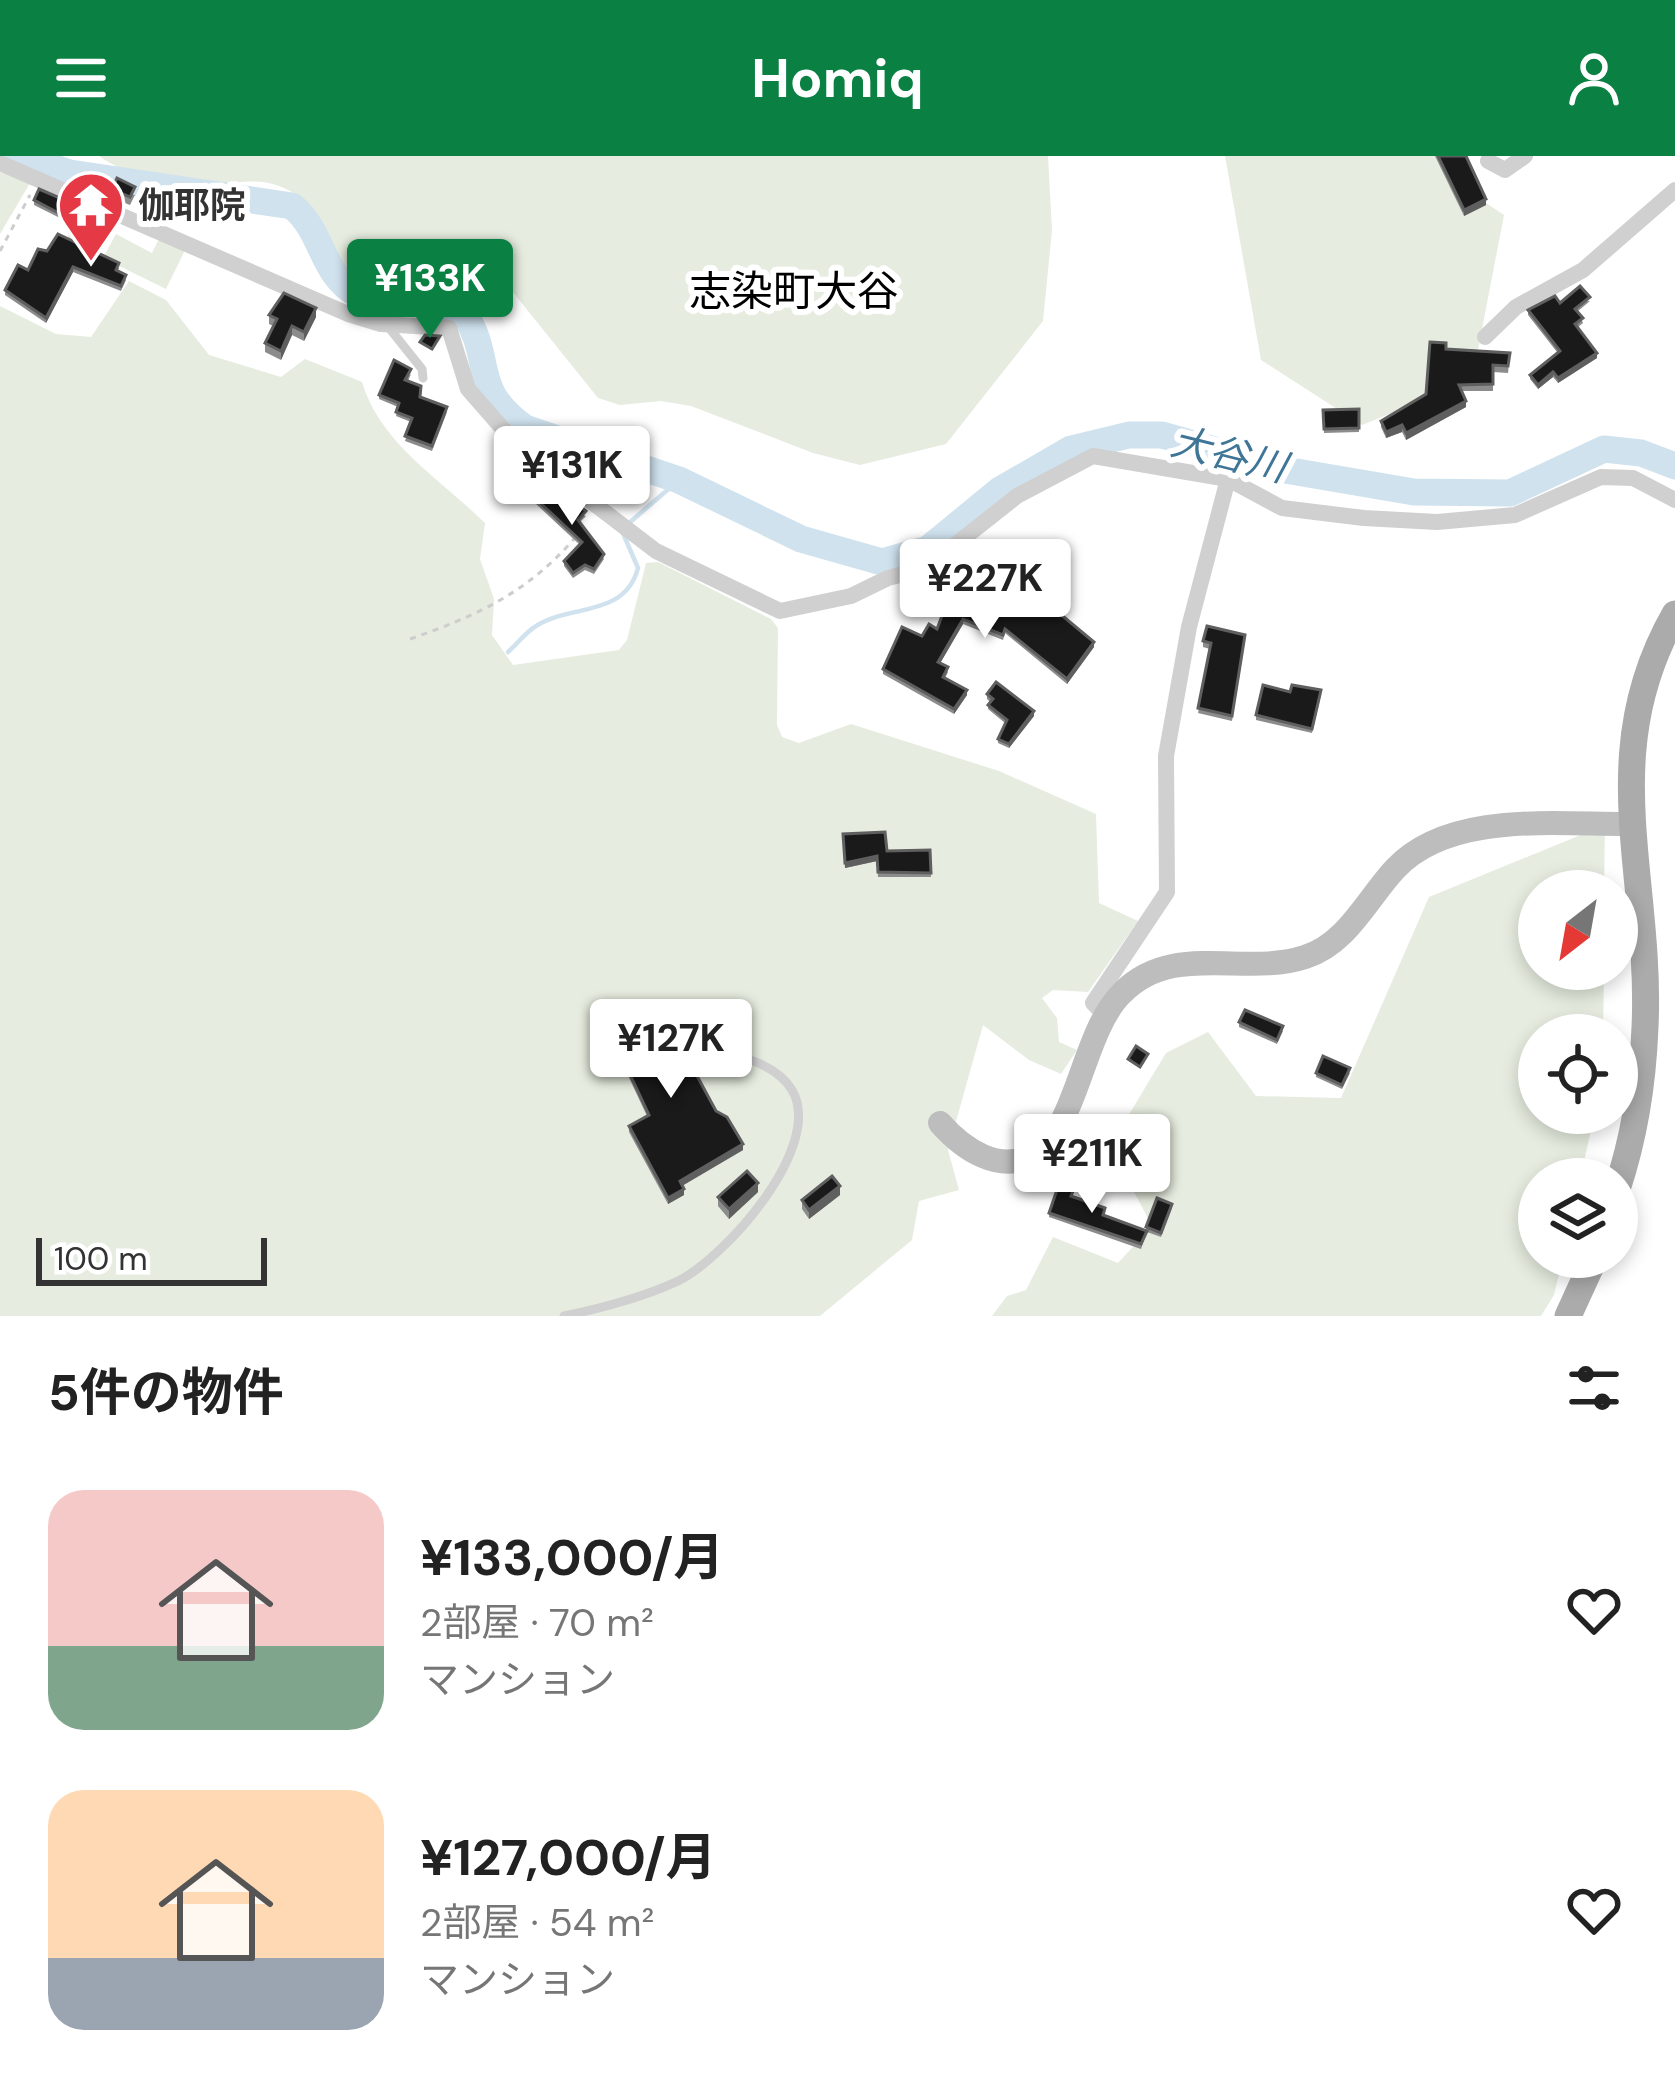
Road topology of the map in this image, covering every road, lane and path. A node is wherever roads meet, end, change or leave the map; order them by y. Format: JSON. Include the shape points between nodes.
{"nodes":[{"id":1,"x":1525,"y":156,"type":"edge"},
{"id":2,"x":1489,"y":160,"type":"dead end"},
{"id":3,"x":0,"y":163,"type":"edge"},
{"id":4,"x":39,"y":178,"type":"junction"},
{"id":5,"x":1675,"y":190,"type":"edge"},
{"id":6,"x":106,"y":220,"type":"dead end"},
{"id":7,"x":75,"y":243,"type":"edge"},
{"id":8,"x":0,"y":251,"type":"edge"},
{"id":9,"x":386,"y":324,"type":"junction"},
{"id":10,"x":1485,"y":337,"type":"dead end"},
{"id":11,"x":423,"y":378,"type":"dead end"},
{"id":12,"x":1228,"y":479,"type":"junction"},
{"id":13,"x":1675,"y":499,"type":"edge"},
{"id":14,"x":606,"y":518,"type":"junction"},
{"id":15,"x":1675,"y":614,"type":"edge"},
{"id":16,"x":410,"y":639,"type":"dead end"},
{"id":17,"x":1632,"y":824,"type":"junction"},
{"id":18,"x":1105,"y":1016,"type":"junction"},
{"id":19,"x":704,"y":1046,"type":"edge"},
{"id":20,"x":940,"y":1123,"type":"dead end"},
{"id":21,"x":1627,"y":1158,"type":"edge"},
{"id":22,"x":1585,"y":1278,"type":"edge"},
{"id":23,"x":564,"y":1316,"type":"edge"},
{"id":24,"x":1568,"y":1316,"type":"edge"}],
"edges":[{"from":1,"to":2,"type":"street","via":[[1505,170]]},
{"from":3,"to":4,"type":"street"},
{"from":4,"to":8,"type":"path"},
{"from":4,"to":9,"type":"street"},
{"from":5,"to":10,"type":"street","via":[[1583,270],[1516,307]]},
{"from":6,"to":7,"type":"path"},
{"from":9,"to":11,"type":"lane"},
{"from":9,"to":14,"type":"street","via":[[449,328],[484,413]]},
{"from":12,"to":13,"type":"street","via":[[1282,508],[1437,522],[1515,515],[1601,477],[1633,478]]},
{"from":12,"to":14,"type":"street","via":[[1093,456],[1017,496],[926,568],[780,611],[686,569]]},
{"from":12,"to":18,"type":"street","via":[[1166,756],[1167,892],[1093,1003]]},
{"from":14,"to":16,"type":"path","via":[[522,591]]},
{"from":15,"to":17,"type":"main road","via":[[1640,688]]},
{"from":17,"to":18,"type":"street","via":[[1520,825],[1441,840],[1399,864],[1340,937],[1309,956],[1169,965],[1135,982]]},
{"from":17,"to":21,"type":"main road","via":[[1646,1026]]},
{"from":18,"to":20,"type":"street","via":[[1054,1131],[1036,1152],[997,1160],[963,1149]]},
{"from":19,"to":23,"type":"lane","via":[[766,1066],[792,1090],[798,1119],[790,1162],[706,1262],[681,1280]]},
{"from":22,"to":24,"type":"main road"}]}
